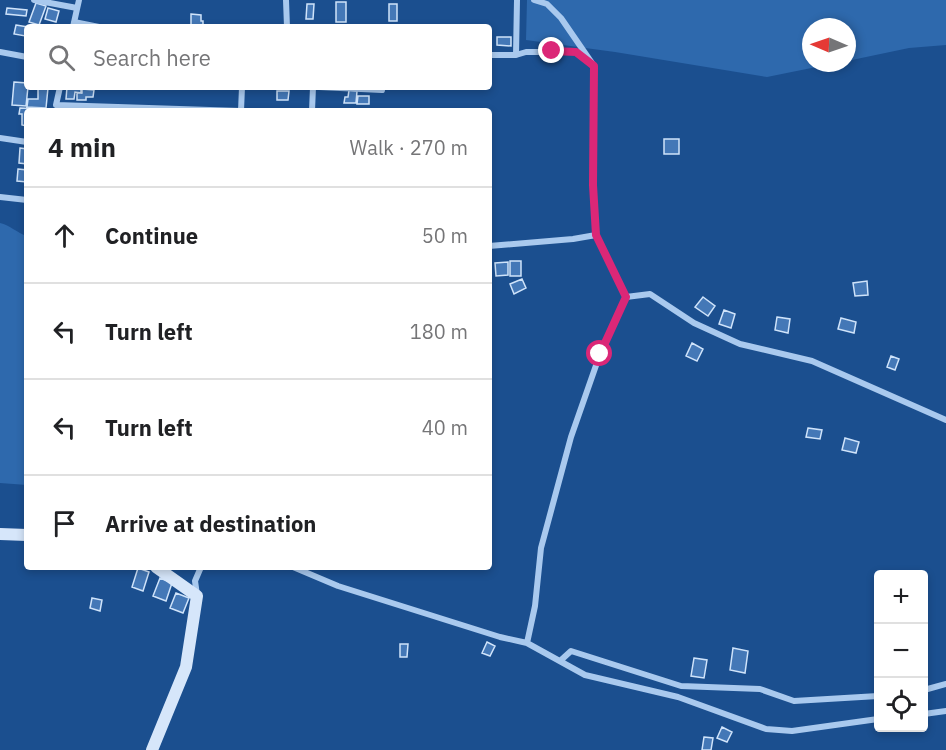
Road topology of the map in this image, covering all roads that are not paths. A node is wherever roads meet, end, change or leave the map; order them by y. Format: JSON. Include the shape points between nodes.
{"nodes":[{"id":1,"x":34,"y":0,"type":"edge"},
{"id":2,"x":79,"y":0,"type":"edge"},
{"id":3,"x":286,"y":0,"type":"edge"},
{"id":4,"x":517,"y":0,"type":"edge"},
{"id":5,"x":534,"y":0,"type":"edge"},
{"id":6,"x":77,"y":8,"type":"junction"},
{"id":7,"x":73,"y":24,"type":"edge"},
{"id":8,"x":287,"y":24,"type":"edge"},
{"id":9,"x":0,"y":52,"type":"edge"},
{"id":10,"x":492,"y":55,"type":"edge"},
{"id":11,"x":516,"y":55,"type":"junction"},
{"id":12,"x":24,"y":56,"type":"edge"},
{"id":13,"x":594,"y":66,"type":"junction"},
{"id":14,"x":59,"y":90,"type":"edge"},
{"id":15,"x":242,"y":90,"type":"edge"},
{"id":16,"x":313,"y":90,"type":"edge"},
{"id":17,"x":148,"y":108,"type":"edge"},
{"id":18,"x":241,"y":108,"type":"edge"},
{"id":19,"x":312,"y":108,"type":"edge"},
{"id":20,"x":0,"y":138,"type":"edge"},
{"id":21,"x":24,"y":142,"type":"edge"},
{"id":22,"x":0,"y":196,"type":"edge"},
{"id":23,"x":24,"y":200,"type":"edge"},
{"id":24,"x":596,"y":235,"type":"junction"},
{"id":25,"x":492,"y":246,"type":"edge"},
{"id":26,"x":626,"y":297,"type":"junction"},
{"id":27,"x":946,"y":420,"type":"edge"},
{"id":28,"x":0,"y":534,"type":"edge"},
{"id":29,"x":24,"y":535,"type":"edge"},
{"id":30,"x":160,"y":570,"type":"edge"},
{"id":31,"x":200,"y":570,"type":"edge"},
{"id":32,"x":300,"y":570,"type":"edge"},
{"id":33,"x":197,"y":596,"type":"junction"},
{"id":34,"x":527,"y":643,"type":"junction"},
{"id":35,"x":560,"y":661,"type":"junction"},
{"id":36,"x":946,"y":684,"type":"edge"},
{"id":37,"x":928,"y":689,"type":"edge"},
{"id":38,"x":874,"y":696,"type":"edge"},
{"id":39,"x":946,"y":711,"type":"edge"},
{"id":40,"x":928,"y":713,"type":"edge"},
{"id":41,"x":874,"y":720,"type":"edge"},
{"id":42,"x":152,"y":750,"type":"edge"}],
"edges":[{"from":1,"to":6,"type":"street"},
{"from":2,"to":6,"type":"street"},
{"from":3,"to":8,"type":"street"},
{"from":4,"to":11,"type":"street"},
{"from":5,"to":13,"type":"street","via":[[547,4],[561,18]]},
{"from":6,"to":7,"type":"street"},
{"from":9,"to":12,"type":"street"},
{"from":10,"to":11,"type":"street"},
{"from":11,"to":13,"type":"street","via":[[576,52]]},
{"from":13,"to":24,"type":"street"},
{"from":14,"to":17,"type":"street","via":[[56,105]]},
{"from":15,"to":18,"type":"street"},
{"from":16,"to":19,"type":"street"},
{"from":20,"to":21,"type":"street"},
{"from":22,"to":23,"type":"street"},
{"from":24,"to":25,"type":"street"},
{"from":24,"to":26,"type":"street"},
{"from":26,"to":27,"type":"street","via":[[651,294],[694,323],[740,344],[812,361]]},
{"from":26,"to":34,"type":"street","via":[[600,354],[571,437],[542,548]]},
{"from":28,"to":29,"type":"street"},
{"from":30,"to":33,"type":"street"},
{"from":31,"to":33,"type":"street","via":[[195,581]]},
{"from":32,"to":34,"type":"street","via":[[338,586]]},
{"from":33,"to":42,"type":"street","via":[[186,667]]},
{"from":34,"to":35,"type":"street"},
{"from":35,"to":38,"type":"street","via":[[571,651],[681,686],[759,688],[794,701]]},
{"from":35,"to":41,"type":"street","via":[[585,675],[678,697],[766,729],[792,731]]},
{"from":36,"to":37,"type":"street"},
{"from":39,"to":40,"type":"street"}]}
